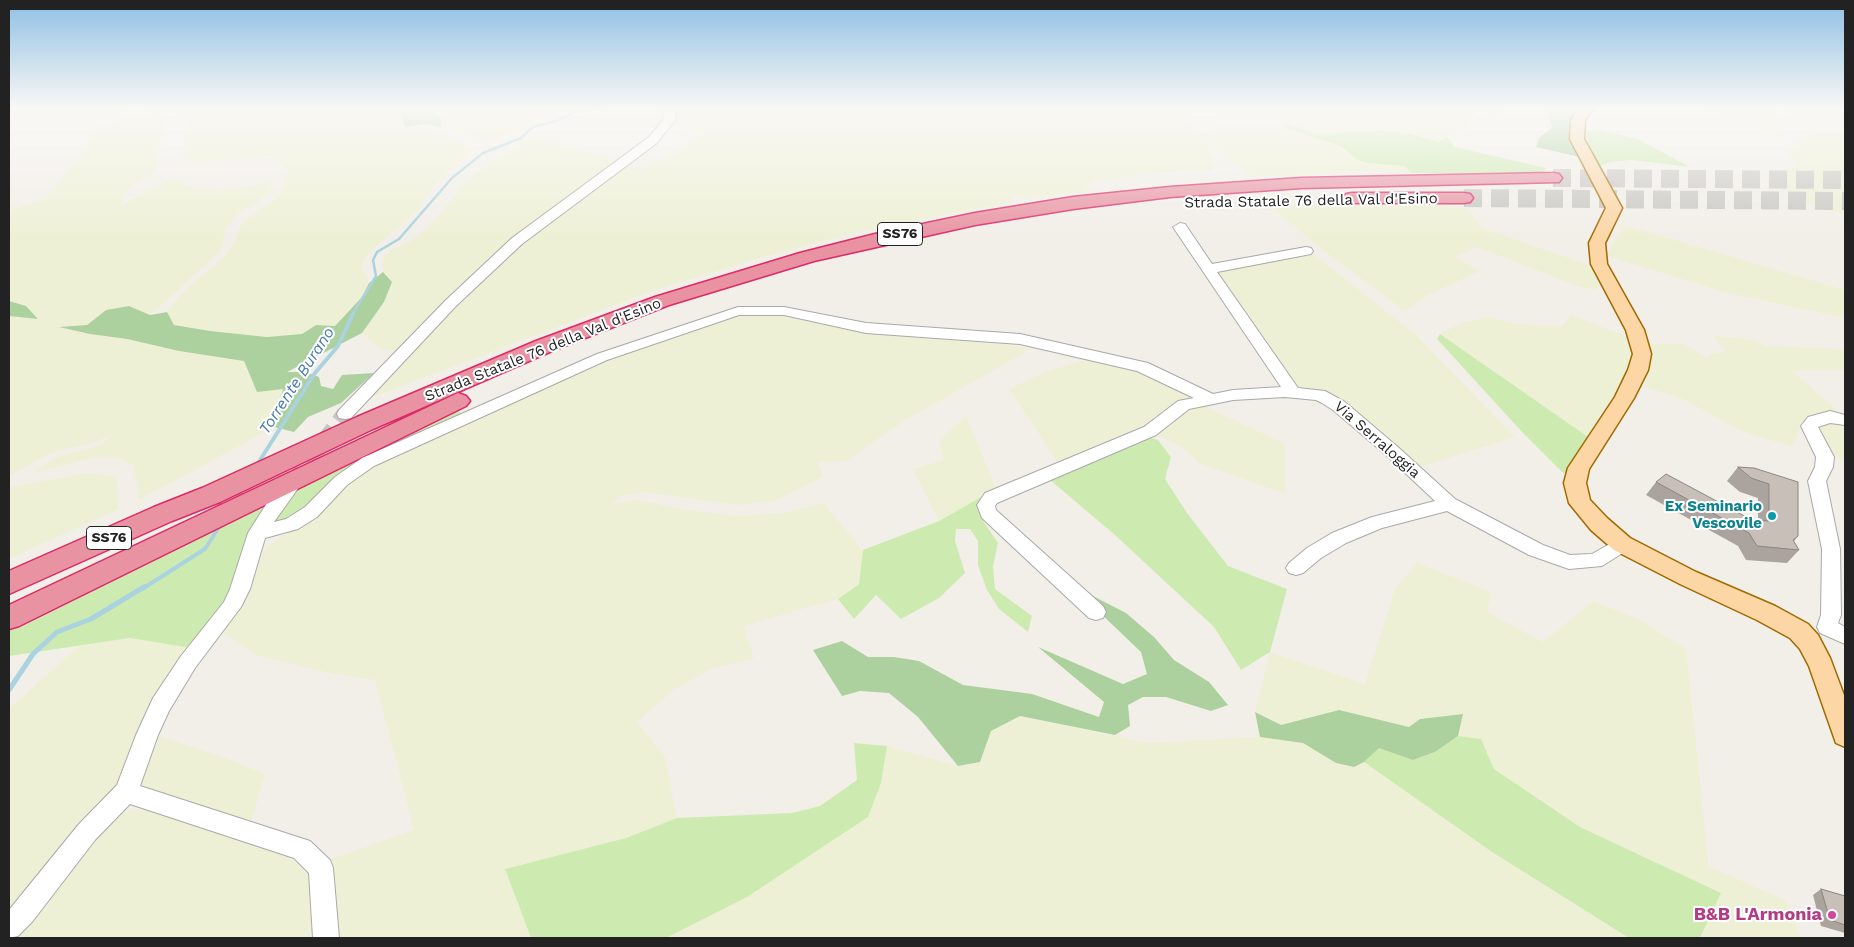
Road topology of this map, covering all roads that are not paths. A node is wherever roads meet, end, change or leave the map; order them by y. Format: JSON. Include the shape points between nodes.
{"nodes":[{"id":1,"x":638,"y":151,"type":"edge"},
{"id":2,"x":1584,"y":151,"type":"edge"},
{"id":3,"x":1553,"y":178,"type":"tunnel mouth"},
{"id":4,"x":1464,"y":198,"type":"tunnel mouth"},
{"id":5,"x":1180,"y":227,"type":"dead end"},
{"id":6,"x":1306,"y":251,"type":"dead end"},
{"id":7,"x":1209,"y":269,"type":"junction"},
{"id":8,"x":1293,"y":393,"type":"junction"},
{"id":9,"x":1212,"y":400,"type":"junction"},
{"id":10,"x":345,"y":414,"type":"tunnel mouth"},
{"id":11,"x":1845,"y":420,"type":"edge"},
{"id":12,"x":279,"y":490,"type":"junction"},
{"id":13,"x":1449,"y":504,"type":"junction"},
{"id":14,"x":257,"y":533,"type":"junction"},
{"id":15,"x":1622,"y":544,"type":"junction"},
{"id":16,"x":1296,"y":568,"type":"dead end"},
{"id":17,"x":9,"y":583,"type":"edge"},
{"id":18,"x":1096,"y":612,"type":"dead end"},
{"id":19,"x":9,"y":618,"type":"edge"},
{"id":20,"x":1827,"y":627,"type":"junction"},
{"id":21,"x":1799,"y":632,"type":"junction"},
{"id":22,"x":1845,"y":636,"type":"edge"},
{"id":23,"x":1845,"y":735,"type":"edge"},
{"id":24,"x":126,"y":792,"type":"junction"},
{"id":25,"x":9,"y":927,"type":"edge"},
{"id":26,"x":326,"y":938,"type":"edge"}],
"edges":[{"from":1,"to":10,"type":"street","via":[[517,241],[451,303]]},
{"from":2,"to":15,"type":"main road","via":[[1614,208],[1597,243],[1599,264],[1635,330],[1642,354],[1624,398],[1579,468],[1575,483],[1580,502]]},
{"from":3,"to":17,"type":"highway","name":"Strada Statale 76 della Val d'Esino","number":"SS76","via":[[1301,183],[1170,192],[975,219],[798,259],[653,305],[544,346]]},
{"from":4,"to":12,"type":"highway","name":"Strada Statale 76 della Val d'Esino","number":"SS76","via":[[1273,199],[1131,208],[986,228],[844,258],[758,283],[609,335],[446,407]]},
{"from":5,"to":7,"type":"street"},
{"from":6,"to":7,"type":"street"},
{"from":7,"to":8,"type":"street"},
{"from":8,"to":9,"type":"street","name":"Via Serraloggia","via":[[1233,395]]},
{"from":8,"to":13,"type":"street","name":"Via Serraloggia","via":[[1319,395],[1339,406]]},
{"from":9,"to":14,"type":"street","via":[[1142,367],[1020,339],[866,328],[784,312],[738,311],[602,357],[368,462],[341,481],[311,512],[292,524]]},
{"from":9,"to":18,"type":"street","name":"Via Serraloggia","via":[[1184,405],[1150,431],[991,498],[986,506],[988,513]]},
{"from":11,"to":20,"type":"street","via":[[1830,417],[1814,421],[1810,426],[1825,457],[1817,481],[1831,549],[1831,615]]},
{"from":12,"to":14,"type":"street","via":[[273,508]]},
{"from":12,"to":19,"type":"highway","name":"Strada Statale 76 della Val d'Esino","number":"SS76"},
{"from":13,"to":15,"type":"street","name":"Via Serraloggia","via":[[1536,550],[1569,562],[1595,561]]},
{"from":13,"to":16,"type":"street","via":[[1378,522],[1339,538],[1314,552]]},
{"from":14,"to":24,"type":"street","via":[[240,589],[231,607],[188,662],[161,705]]},
{"from":15,"to":21,"type":"main road"},
{"from":20,"to":21,"type":"street"},
{"from":20,"to":22,"type":"street"},
{"from":21,"to":23,"type":"main road","via":[[1809,642],[1821,665]]},
{"from":24,"to":25,"type":"street","via":[[87,832]]},
{"from":24,"to":26,"type":"street","via":[[302,850],[320,868]]}]}
